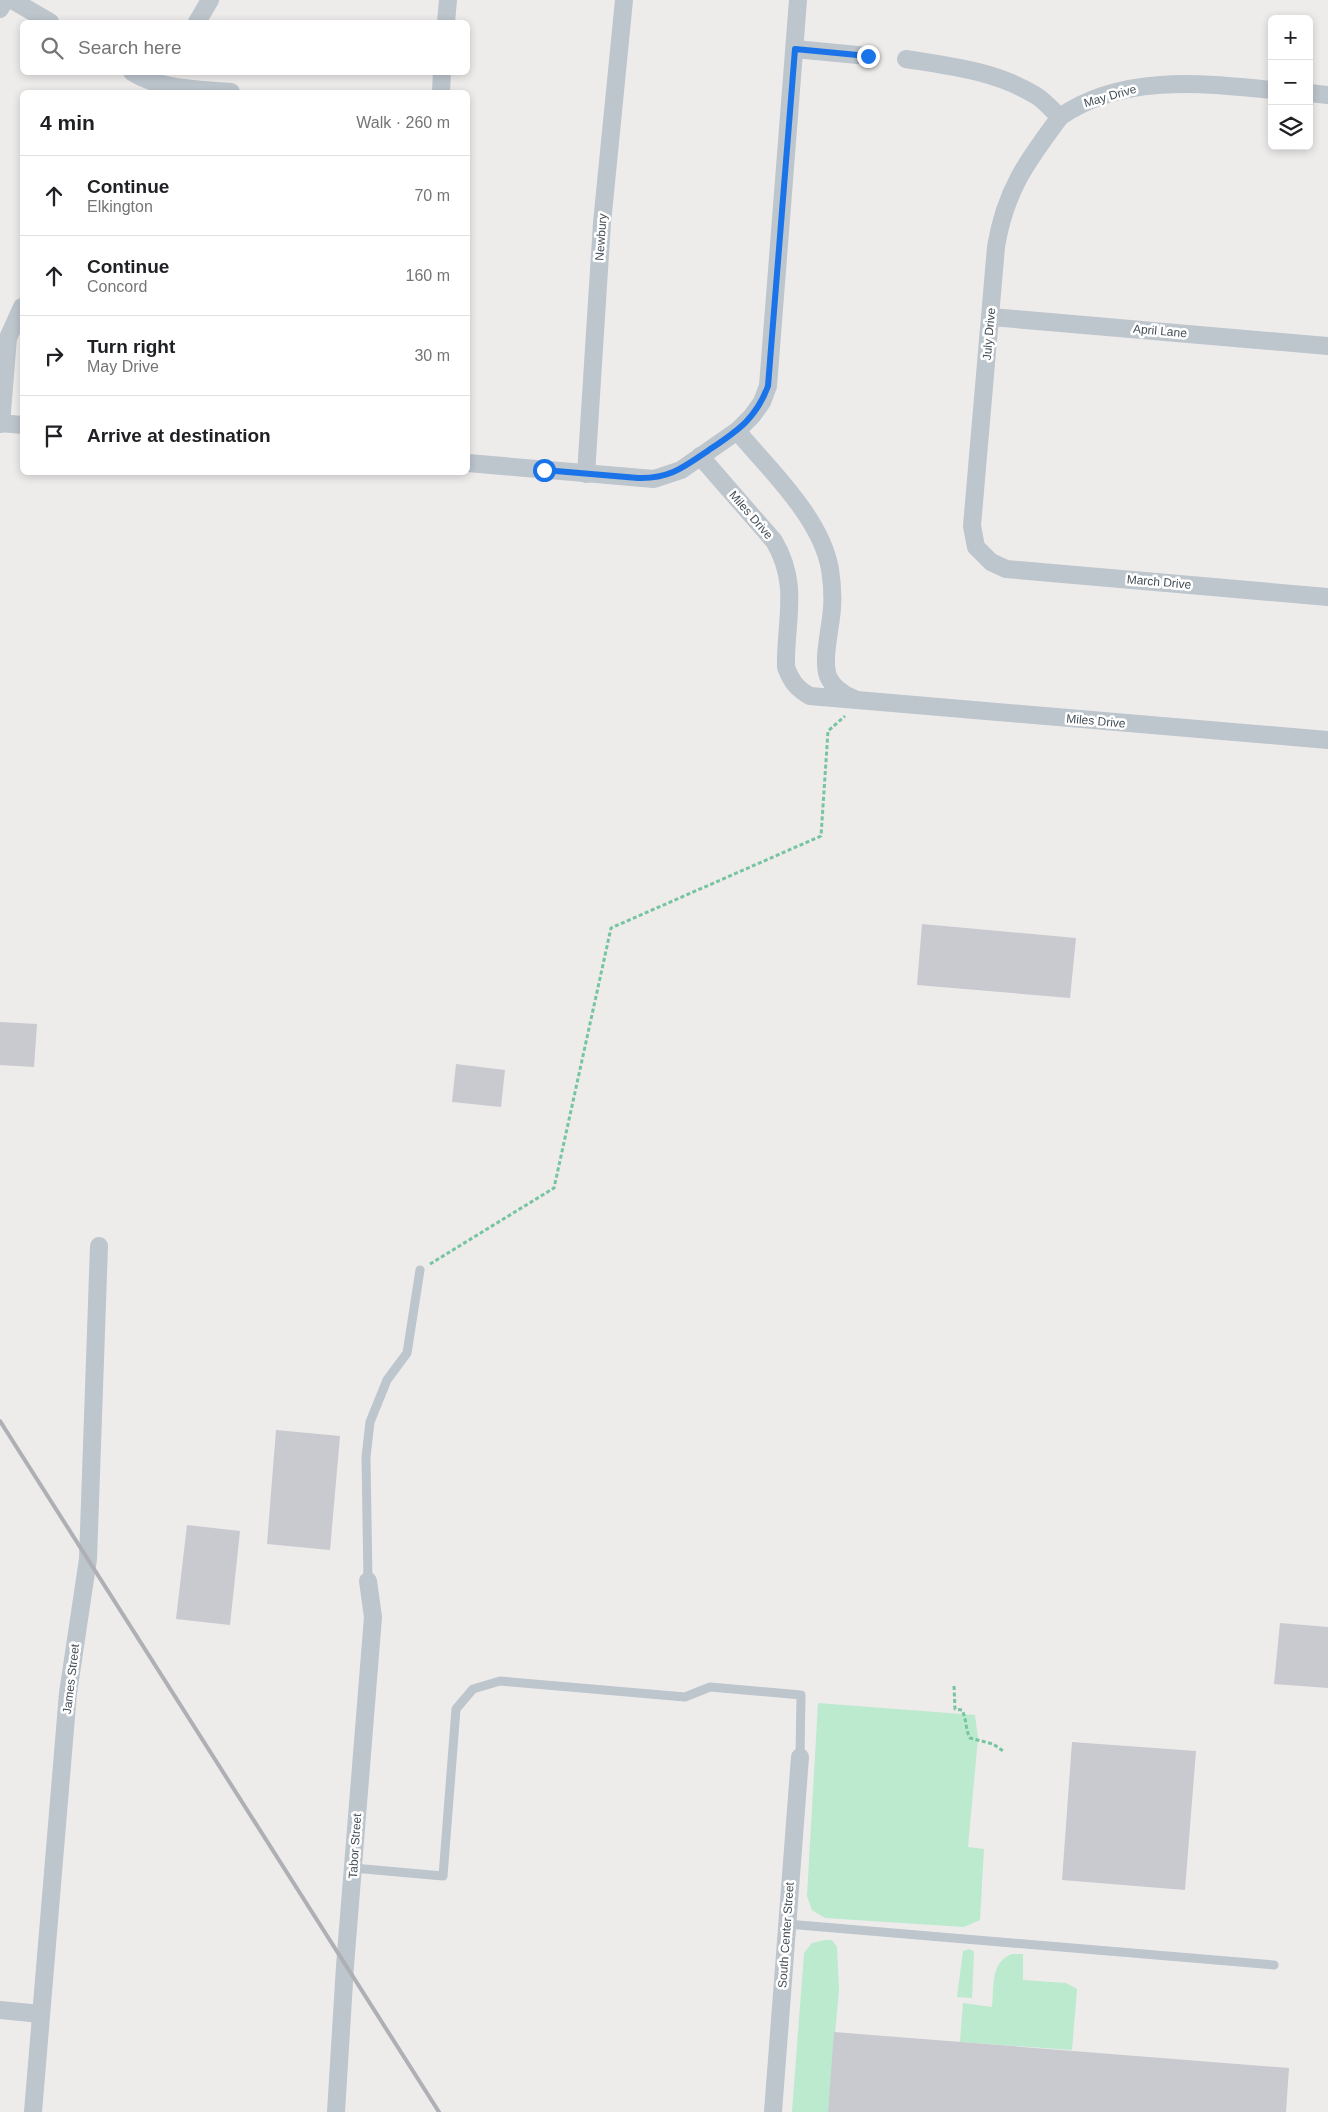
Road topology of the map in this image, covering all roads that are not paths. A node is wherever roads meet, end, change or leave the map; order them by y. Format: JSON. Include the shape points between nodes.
{"nodes":[{"id":1,"x":5,"y":0,"type":"edge"},
{"id":2,"x":12,"y":0,"type":"edge"},
{"id":3,"x":210,"y":0,"type":"edge"},
{"id":4,"x":448,"y":0,"type":"edge"},
{"id":5,"x":624,"y":0,"type":"edge"},
{"id":6,"x":798,"y":0,"type":"edge"},
{"id":7,"x":0,"y":8,"type":"edge"},
{"id":8,"x":47,"y":20,"type":"edge"},
{"id":9,"x":198,"y":20,"type":"edge"},
{"id":10,"x":446,"y":20,"type":"edge"},
{"id":11,"x":795,"y":49,"type":"junction"},
{"id":12,"x":868,"y":56,"type":"dead end"},
{"id":13,"x":906,"y":60,"type":"dead end"},
{"id":14,"x":140,"y":75,"type":"edge"},
{"id":15,"x":442,"y":75,"type":"edge"},
{"id":16,"x":160,"y":83,"type":"edge"},
{"id":17,"x":206,"y":90,"type":"edge"},
{"id":18,"x":441,"y":90,"type":"edge"},
{"id":19,"x":1268,"y":90,"type":"edge"},
{"id":20,"x":1313,"y":93,"type":"edge"},
{"id":21,"x":1328,"y":94,"type":"edge"},
{"id":22,"x":1060,"y":118,"type":"junction"},
{"id":23,"x":20,"y":311,"type":"edge"},
{"id":24,"x":991,"y":317,"type":"junction"},
{"id":25,"x":1328,"y":346,"type":"edge"},
{"id":26,"x":0,"y":423,"type":"edge"},
{"id":27,"x":20,"y":425,"type":"edge"},
{"id":28,"x":737,"y":432,"type":"junction"},
{"id":29,"x":700,"y":456,"type":"junction"},
{"id":30,"x":470,"y":463,"type":"edge"},
{"id":31,"x":586,"y":474,"type":"junction"},
{"id":32,"x":991,"y":562,"type":"joint"},
{"id":33,"x":1328,"y":596,"type":"edge"},
{"id":34,"x":863,"y":702,"type":"junction"},
{"id":35,"x":1328,"y":740,"type":"edge"},
{"id":36,"x":99,"y":1246,"type":"dead end"},
{"id":37,"x":420,"y":1270,"type":"road end"},
{"id":38,"x":368,"y":1581,"type":"joint"},
{"id":39,"x":800,"y":1757,"type":"joint"},
{"id":40,"x":353,"y":1868,"type":"junction"},
{"id":41,"x":787,"y":1924,"type":"junction"},
{"id":42,"x":1274,"y":1965,"type":"dead end"},
{"id":43,"x":0,"y":2010,"type":"edge"},
{"id":44,"x":41,"y":2014,"type":"junction"},
{"id":45,"x":33,"y":2112,"type":"edge"},
{"id":46,"x":336,"y":2112,"type":"edge"},
{"id":47,"x":773,"y":2112,"type":"edge"}],
"edges":[{"from":1,"to":7,"type":"street"},
{"from":2,"to":8,"type":"street"},
{"from":3,"to":9,"type":"street"},
{"from":4,"to":10,"type":"street"},
{"from":5,"to":31,"type":"street","name":"Newbury","via":[[602,223]]},
{"from":6,"to":11,"type":"street"},
{"from":11,"to":12,"type":"street"},
{"from":11,"to":28,"type":"street","via":[[768,386],[762,402]]},
{"from":13,"to":22,"type":"street","via":[[986,74],[1013,84],[1036,95]]},
{"from":14,"to":16,"type":"street"},
{"from":15,"to":18,"type":"street"},
{"from":16,"to":17,"type":"street"},
{"from":19,"to":22,"type":"street","name":"May Drive","via":[[1210,84],[1135,88],[1102,96],[1075,107]]},
{"from":20,"to":21,"type":"street"},
{"from":22,"to":24,"type":"street","name":"July Drive","via":[[1020,172],[1008,198],[996,247]]},
{"from":23,"to":26,"type":"street","via":[[8,338]]},
{"from":24,"to":25,"type":"street","name":"April Lane"},
{"from":24,"to":32,"type":"street","name":"July Drive","via":[[972,526],[976,547]]},
{"from":26,"to":27,"type":"street"},
{"from":28,"to":29,"type":"street"},
{"from":28,"to":34,"type":"street","name":"Miles Drive","via":[[790,494],[818,534],[825,550],[832,587],[826,664],[828,676],[836,688]]},
{"from":29,"to":31,"type":"street","via":[[681,470],[654,479]]},
{"from":29,"to":34,"type":"street","name":"Miles Drive","via":[[774,541],[782,555],[790,585],[785,653],[790,678],[798,690],[810,696]]},
{"from":30,"to":31,"type":"street"},
{"from":32,"to":33,"type":"street","name":"March Drive","via":[[1006,570]]},
{"from":34,"to":35,"type":"street","name":"Miles Drive"},
{"from":36,"to":44,"type":"street","name":"James Street","via":[[88,1558],[68,1693]]},
{"from":37,"to":38,"type":"lane","via":[[407,1353],[388,1380],[370,1422],[366,1457]]},
{"from":38,"to":40,"type":"street","name":"Tabor Street","via":[[373,1618]]},
{"from":39,"to":40,"type":"lane","via":[[801,1695],[710,1687],[685,1697],[500,1681],[473,1689],[456,1709],[443,1876]]},
{"from":39,"to":41,"type":"street","name":"South Center Street"},
{"from":40,"to":46,"type":"street","name":"Tabor Street"},
{"from":41,"to":42,"type":"lane"},
{"from":41,"to":47,"type":"street","name":"South Center Street"},
{"from":43,"to":44,"type":"street"},
{"from":44,"to":45,"type":"street","name":"James Street"}]}
